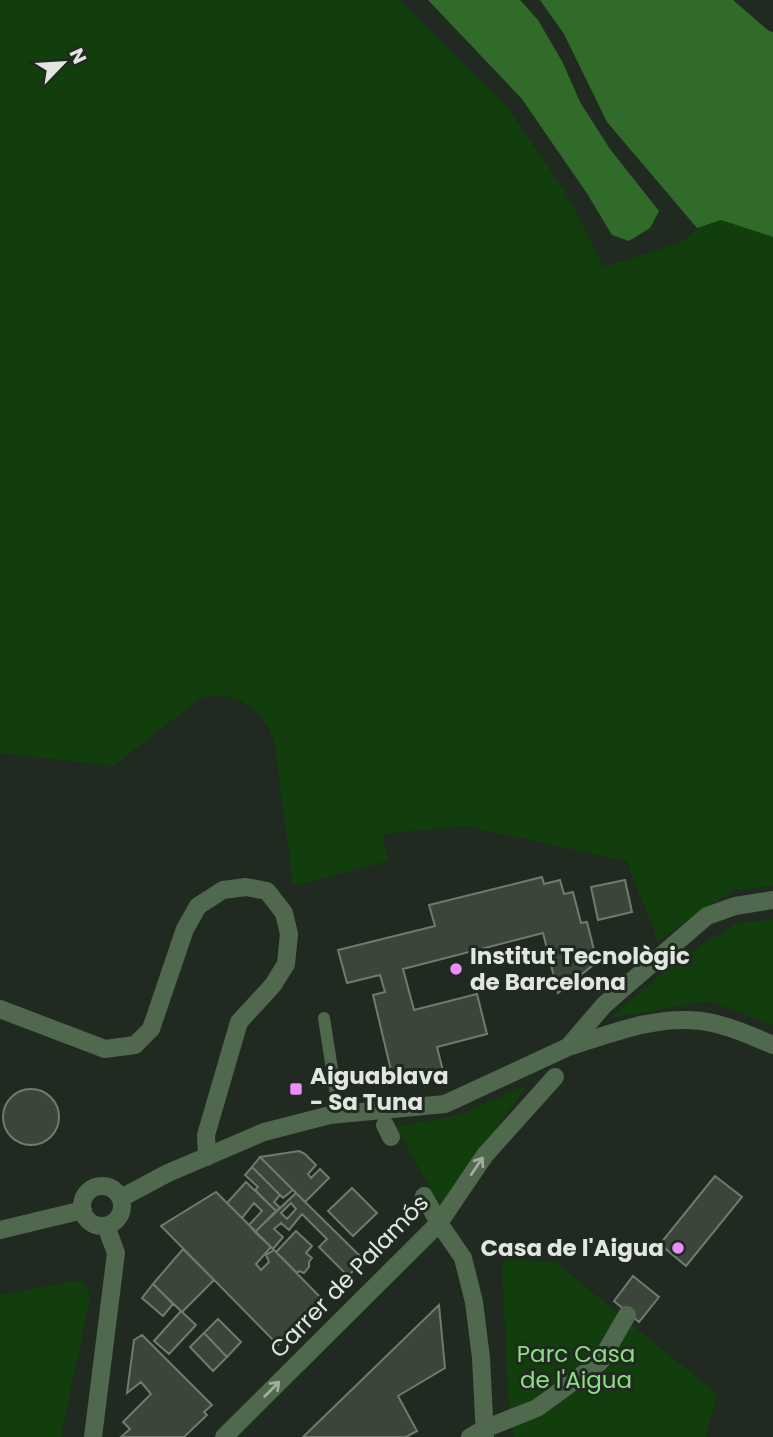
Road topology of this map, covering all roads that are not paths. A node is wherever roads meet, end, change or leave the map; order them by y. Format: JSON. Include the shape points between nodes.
{"nodes":[{"id":1,"x":773,"y":900,"type":"edge"},
{"id":2,"x":0,"y":1009,"type":"edge"},
{"id":3,"x":324,"y":1018,"type":"dead end"},
{"id":4,"x":773,"y":1045,"type":"edge"},
{"id":5,"x":564,"y":1049,"type":"junction"},
{"id":6,"x":555,"y":1077,"type":"joint"},
{"id":7,"x":339,"y":1114,"type":"junction"},
{"id":8,"x":207,"y":1157,"type":"junction"},
{"id":9,"x":425,"y":1196,"type":"dead end"},
{"id":10,"x":121,"y":1198,"type":"junction"},
{"id":11,"x":83,"y":1210,"type":"junction"},
{"id":12,"x":439,"y":1223,"type":"junction"},
{"id":13,"x":106,"y":1226,"type":"junction"},
{"id":14,"x":0,"y":1230,"type":"edge"},
{"id":15,"x":627,"y":1315,"type":"dead end"},
{"id":16,"x":480,"y":1434,"type":"edge"},
{"id":17,"x":93,"y":1437,"type":"edge"},
{"id":18,"x":224,"y":1437,"type":"edge"}],
"edges":[{"from":1,"to":5,"type":"street","via":[[735,905],[706,916],[604,1006]]},
{"from":2,"to":8,"type":"street","via":[[105,1049],[135,1045],[151,1029],[185,929],[198,906],[223,890],[246,887],[267,891],[284,913],[289,934],[286,964],[239,1022],[206,1135]]},
{"from":3,"to":7,"type":"lane"},
{"from":4,"to":5,"type":"street","via":[[701,1021],[665,1020]]},
{"from":5,"to":6,"type":"lane"},
{"from":5,"to":7,"type":"street","via":[[445,1104]]},
{"from":12,"to":6,"type":"street","name":"Carrer de Palamós","one_way":true,"via":[[485,1155]]},
{"from":7,"to":8,"type":"street","via":[[264,1132]]},
{"from":8,"to":10,"type":"street"},
{"from":9,"to":12,"type":"street"},
{"from":10,"to":11,"type":"street","via":[[112,1188],[99,1186],[84,1198]]},
{"from":10,"to":13,"type":"street","via":[[120,1215]]},
{"from":11,"to":13,"type":"street","via":[[89,1221]]},
{"from":11,"to":14,"type":"street"},
{"from":12,"to":16,"type":"street","via":[[463,1258],[474,1302],[481,1358]]},
{"from":18,"to":12,"type":"street","name":"Carrer de Palamós","one_way":true},
{"from":13,"to":17,"type":"street","via":[[116,1253]]},
{"from":15,"to":16,"type":"street","via":[[600,1362],[537,1408]]}]}
